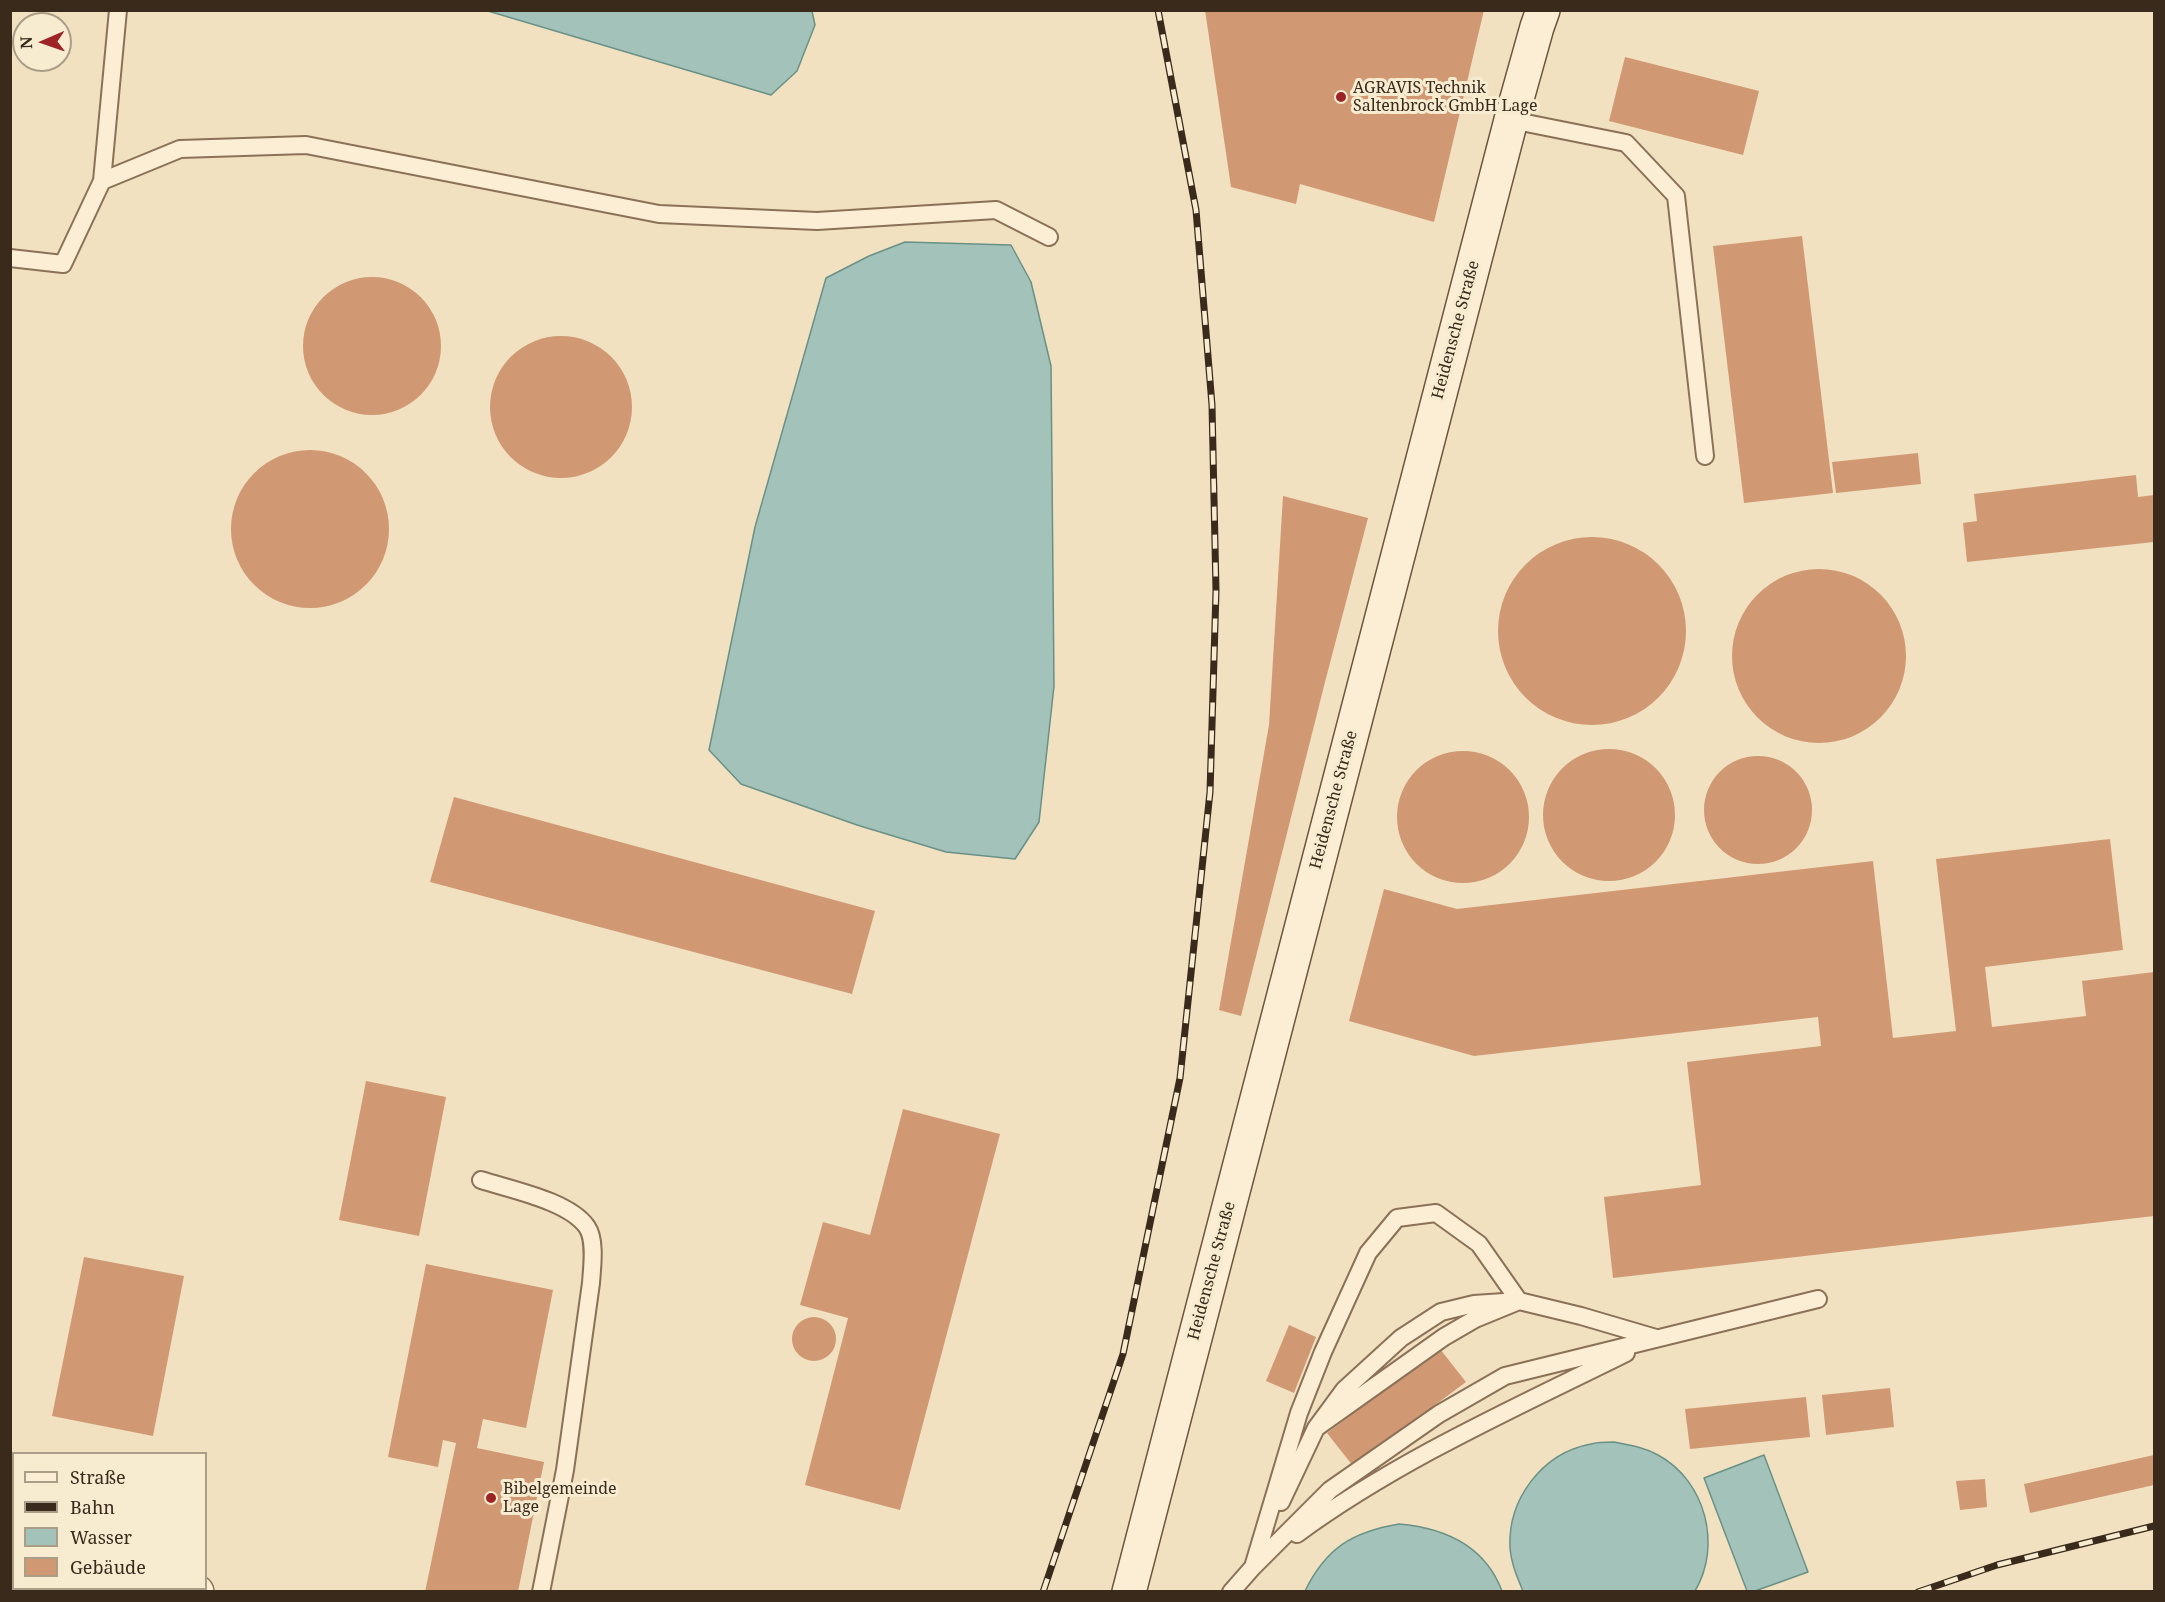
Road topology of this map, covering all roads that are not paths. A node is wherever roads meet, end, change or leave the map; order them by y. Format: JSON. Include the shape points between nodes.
{"nodes":[{"id":1,"x":118,"y":10,"type":"edge"},
{"id":2,"x":1543,"y":10,"type":"edge"},
{"id":3,"x":1511,"y":120,"type":"junction"},
{"id":4,"x":102,"y":181,"type":"junction"},
{"id":5,"x":1049,"y":237,"type":"dead end"},
{"id":6,"x":10,"y":258,"type":"edge"},
{"id":7,"x":1705,"y":456,"type":"dead end"},
{"id":8,"x":481,"y":1180,"type":"dead end"},
{"id":9,"x":1818,"y":1299,"type":"dead end"},
{"id":10,"x":1519,"y":1301,"type":"junction"},
{"id":11,"x":1657,"y":1338,"type":"junction"},
{"id":12,"x":1316,"y":1428,"type":"junction"},
{"id":13,"x":1253,"y":1567,"type":"junction"},
{"id":14,"x":541,"y":1592,"type":"edge"},
{"id":15,"x":1129,"y":1592,"type":"edge"},
{"id":16,"x":1231,"y":1592,"type":"edge"}],
"edges":[{"from":1,"to":4,"type":"lane"},
{"from":2,"to":3,"type":"main road","name":"Heidensche Straße"},
{"from":3,"to":7,"type":"lane","via":[[1626,143],[1676,196]]},
{"from":3,"to":15,"type":"main road","name":"Heidensche Straße"},
{"from":4,"to":5,"type":"lane","via":[[180,149],[306,145],[659,214],[817,221],[996,210]]},
{"from":4,"to":6,"type":"lane","via":[[63,264]]},
{"from":8,"to":14,"type":"lane","via":[[565,1207],[588,1228],[593,1252],[565,1470]]},
{"from":9,"to":11,"type":"lane"},
{"from":10,"to":11,"type":"lane"},
{"from":10,"to":12,"type":"lane","via":[[1444,1337]]},
{"from":10,"to":12,"type":"lane","via":[[1474,1304],[1441,1312],[1401,1338],[1344,1390]]},
{"from":10,"to":13,"type":"lane","via":[[1479,1244],[1436,1213],[1397,1218],[1368,1253],[1323,1352],[1299,1413]]},
{"from":11,"to":13,"type":"lane","via":[[1468,1432],[1326,1513]]},
{"from":11,"to":13,"type":"lane","via":[[1505,1376],[1439,1414],[1330,1490]]},
{"from":12,"to":13,"type":"lane"},
{"from":13,"to":16,"type":"lane"}]}
